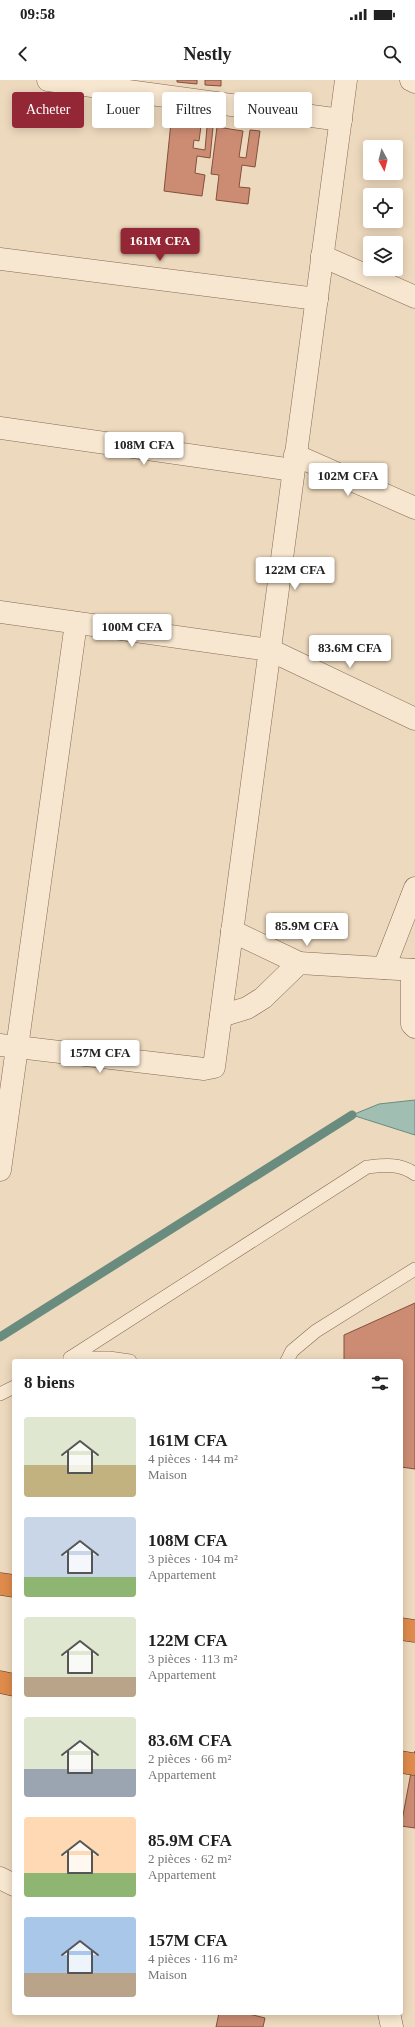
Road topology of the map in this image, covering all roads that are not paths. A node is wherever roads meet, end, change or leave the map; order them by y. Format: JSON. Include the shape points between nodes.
{"nodes":[{"id":1,"x":48,"y":80,"type":"edge"},
{"id":2,"x":346,"y":80,"type":"edge"},
{"id":3,"x":411,"y":80,"type":"edge"},
{"id":4,"x":415,"y":82,"type":"edge"},
{"id":5,"x":153,"y":87,"type":"edge"},
{"id":6,"x":340,"y":120,"type":"junction"},
{"id":7,"x":322,"y":256,"type":"junction"},
{"id":8,"x":0,"y":259,"type":"edge"},
{"id":9,"x":415,"y":297,"type":"edge"},
{"id":10,"x":317,"y":299,"type":"junction"},
{"id":11,"x":0,"y":428,"type":"edge"},
{"id":12,"x":294,"y":463,"type":"junction"},
{"id":13,"x":415,"y":508,"type":"edge"},
{"id":14,"x":0,"y":612,"type":"edge"},
{"id":15,"x":76,"y":623,"type":"junction"},
{"id":16,"x":270,"y":650,"type":"junction"},
{"id":17,"x":415,"y":719,"type":"edge"},
{"id":18,"x":415,"y":888,"type":"edge"},
{"id":19,"x":232,"y":931,"type":"junction"},
{"id":20,"x":299,"y":963,"type":"junction"},
{"id":21,"x":384,"y":968,"type":"junction"},
{"id":22,"x":414,"y":970,"type":"edge"},
{"id":23,"x":221,"y":1016,"type":"junction"},
{"id":24,"x":415,"y":1027,"type":"edge"},
{"id":25,"x":8,"y":1046,"type":"edge"},
{"id":26,"x":0,"y":1170,"type":"edge"},
{"id":27,"x":415,"y":1174,"type":"edge"},
{"id":28,"x":415,"y":1269,"type":"edge"},
{"id":29,"x":67,"y":1359,"type":"edge"},
{"id":30,"x":116,"y":1359,"type":"edge"},
{"id":31,"x":288,"y":1359,"type":"edge"},
{"id":32,"x":12,"y":1388,"type":"edge"},
{"id":33,"x":0,"y":1394,"type":"edge"},
{"id":34,"x":0,"y":1584,"type":"edge"},
{"id":35,"x":12,"y":1586,"type":"edge"},
{"id":36,"x":403,"y":1629,"type":"edge"},
{"id":37,"x":415,"y":1631,"type":"edge"},
{"id":38,"x":0,"y":1682,"type":"edge"},
{"id":39,"x":12,"y":1685,"type":"edge"},
{"id":40,"x":0,"y":1878,"type":"edge"},
{"id":41,"x":12,"y":1884,"type":"edge"},
{"id":42,"x":389,"y":2015,"type":"edge"},
{"id":43,"x":392,"y":2027,"type":"edge"}],
"edges":[{"from":1,"to":5,"type":"street"},
{"from":2,"to":6,"type":"street"},
{"from":3,"to":4,"type":"street"},
{"from":5,"to":6,"type":"street"},
{"from":6,"to":7,"type":"street"},
{"from":7,"to":9,"type":"street"},
{"from":7,"to":10,"type":"street"},
{"from":8,"to":10,"type":"street"},
{"from":10,"to":12,"type":"street"},
{"from":11,"to":12,"type":"street"},
{"from":12,"to":13,"type":"street"},
{"from":12,"to":16,"type":"street"},
{"from":14,"to":15,"type":"street"},
{"from":15,"to":16,"type":"street"},
{"from":15,"to":25,"type":"street"},
{"from":16,"to":17,"type":"street"},
{"from":16,"to":19,"type":"street"},
{"from":18,"to":21,"type":"street"},
{"from":19,"to":20,"type":"street"},
{"from":19,"to":23,"type":"street"},
{"from":20,"to":21,"type":"street"},
{"from":20,"to":23,"type":"street","via":[[263,998],[247,1008]]},
{"from":21,"to":22,"type":"street"},
{"from":22,"to":24,"type":"street","via":[[412,1024]]},
{"from":23,"to":25,"type":"street","via":[[214,1067],[204,1069]]},
{"from":25,"to":26,"type":"street"},
{"from":27,"to":29,"type":"lane","via":[[405,1167],[367,1167]]},
{"from":28,"to":31,"type":"lane","via":[[316,1330],[292,1351]]},
{"from":29,"to":30,"type":"lane"},
{"from":32,"to":33,"type":"lane"},
{"from":34,"to":35,"type":"highway"},
{"from":36,"to":37,"type":"highway"},
{"from":38,"to":39,"type":"highway"},
{"from":40,"to":41,"type":"street"},
{"from":42,"to":43,"type":"street"}]}
